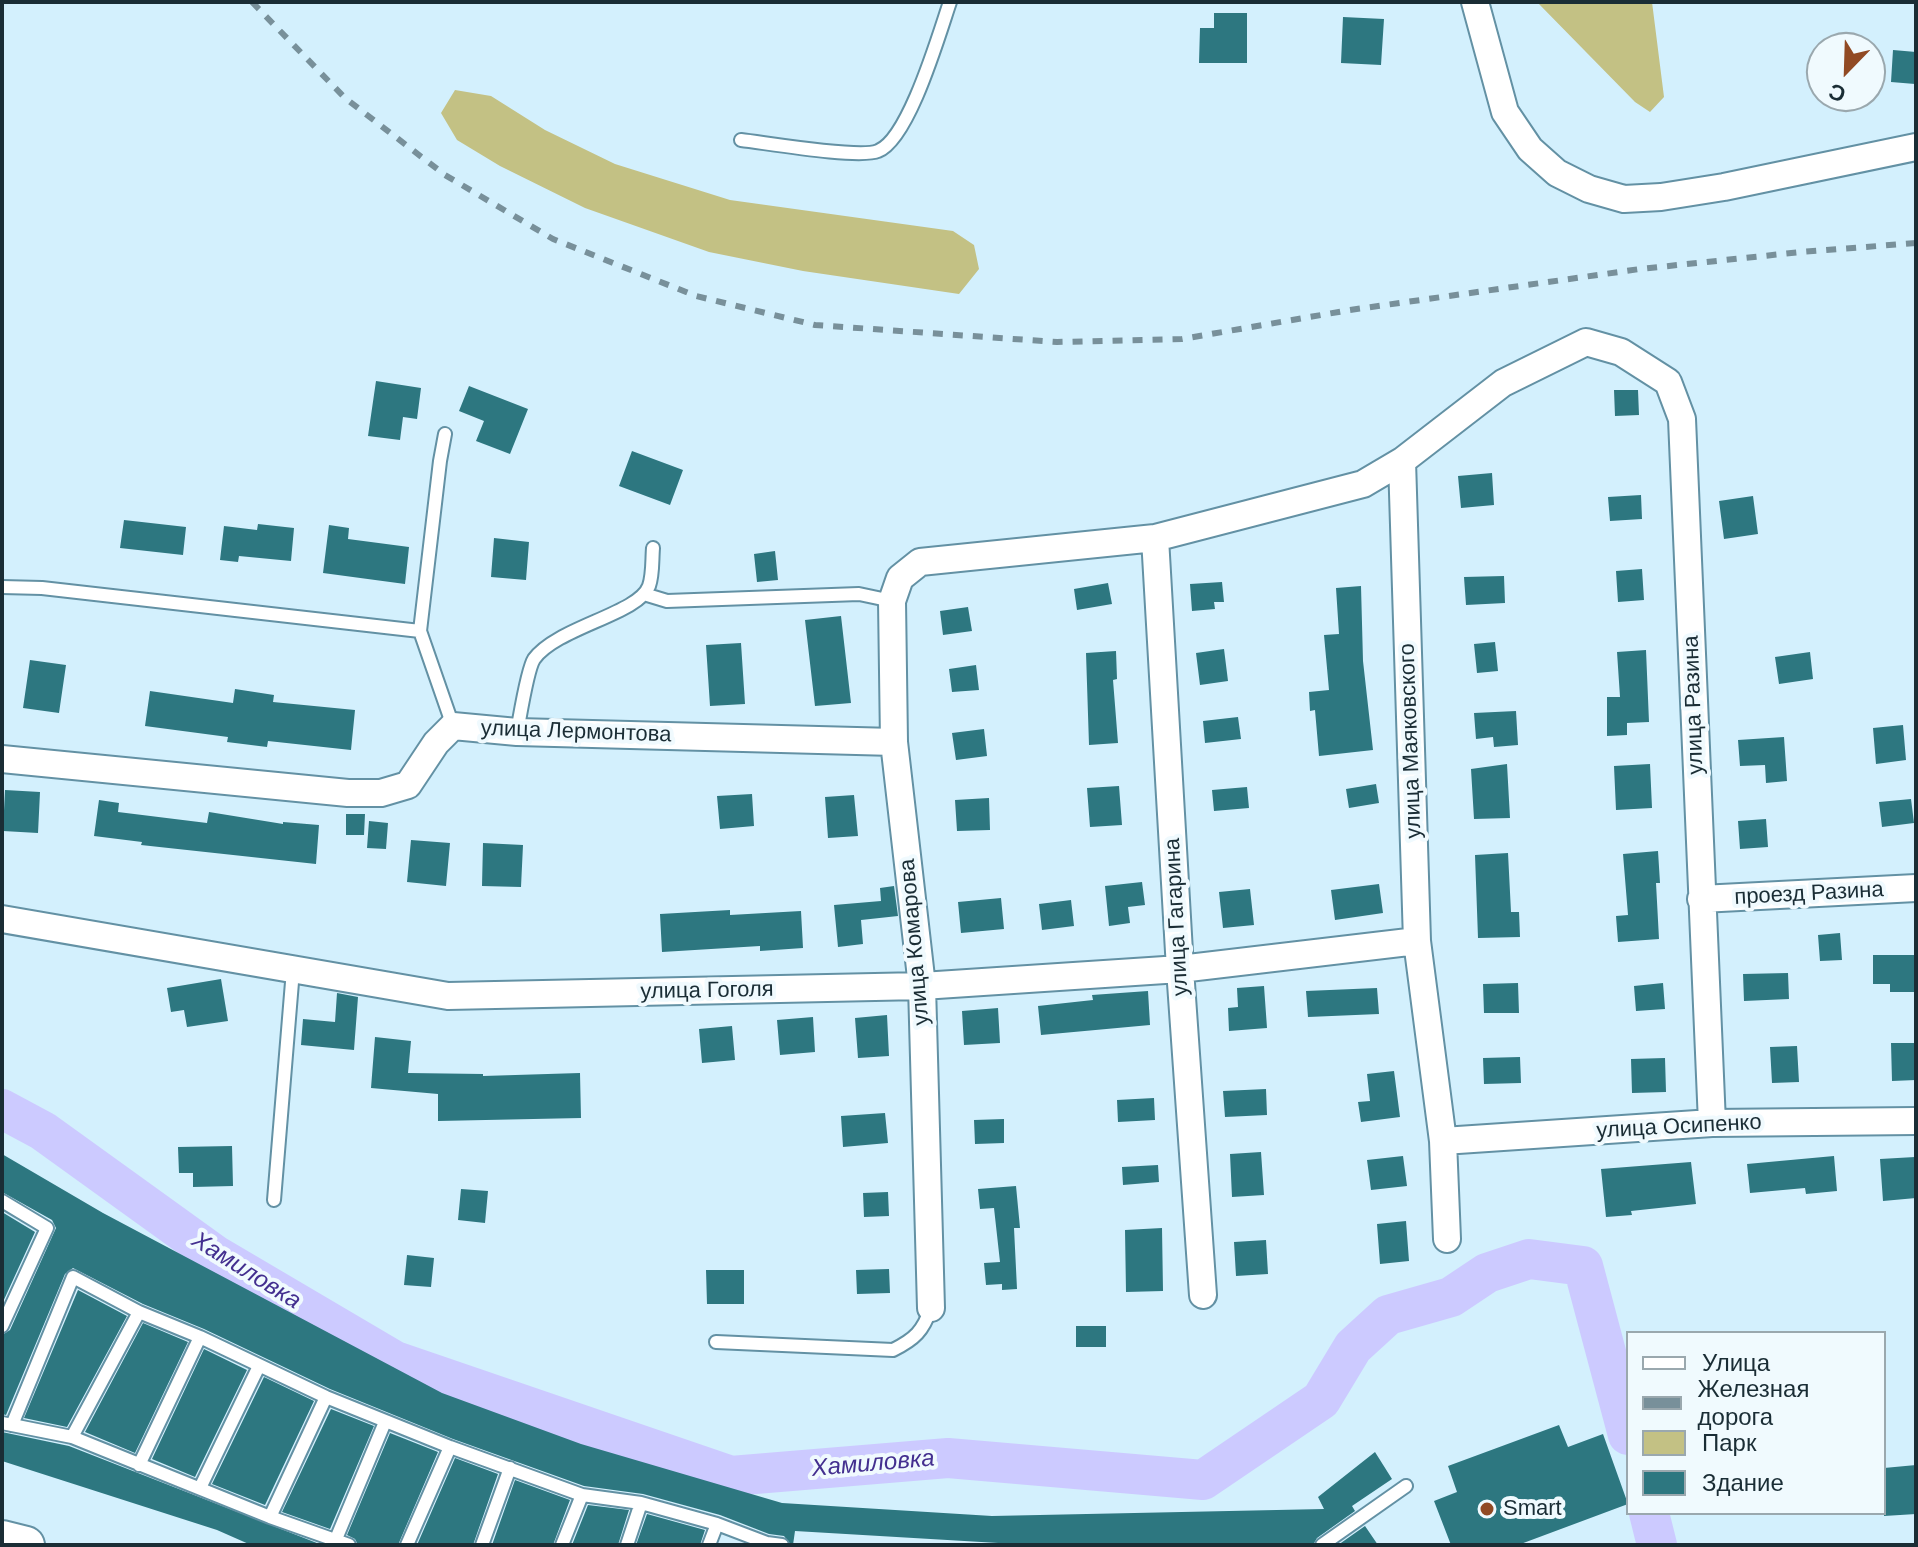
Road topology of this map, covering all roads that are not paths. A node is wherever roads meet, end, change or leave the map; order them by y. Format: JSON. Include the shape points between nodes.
{"nodes":[{"id":1,"x":950,"y":2,"type":"edge"},
{"id":2,"x":1475,"y":2,"type":"edge"},
{"id":3,"x":741,"y":140,"type":"dead end"},
{"id":4,"x":1916,"y":147,"type":"edge"},
{"id":5,"x":445,"y":434,"type":"dead end"},
{"id":6,"x":1402,"y":461,"type":"junction"},
{"id":7,"x":1155,"y":538,"type":"junction"},
{"id":8,"x":653,"y":548,"type":"dead end"},
{"id":9,"x":2,"y":587,"type":"edge"},
{"id":10,"x":896,"y":590,"type":"junction"},
{"id":11,"x":644,"y":594,"type":"junction"},
{"id":12,"x":420,"y":631,"type":"junction"},
{"id":13,"x":453,"y":726,"type":"junction"},
{"id":14,"x":517,"y":732,"type":"junction"},
{"id":15,"x":894,"y":742,"type":"junction"},
{"id":16,"x":2,"y":759,"type":"edge"},
{"id":17,"x":1916,"y":888,"type":"edge"},
{"id":18,"x":1701,"y":899,"type":"junction"},
{"id":19,"x":2,"y":919,"type":"edge"},
{"id":20,"x":1417,"y":941,"type":"junction"},
{"id":21,"x":1180,"y":969,"type":"junction"},
{"id":22,"x":293,"y":970,"type":"junction"},
{"id":23,"x":922,"y":986,"type":"junction"},
{"id":24,"x":1916,"y":1121,"type":"edge"},
{"id":25,"x":1712,"y":1123,"type":"junction"},
{"id":26,"x":1443,"y":1141,"type":"junction"},
{"id":27,"x":274,"y":1200,"type":"dead end"},
{"id":28,"x":2,"y":1201,"type":"edge"},
{"id":29,"x":1447,"y":1239,"type":"dead end"},
{"id":30,"x":1203,"y":1295,"type":"dead end"},
{"id":31,"x":931,"y":1308,"type":"joint"},
{"id":32,"x":139,"y":1312,"type":"junction"},
{"id":33,"x":2,"y":1326,"type":"edge"},
{"id":34,"x":200,"y":1337,"type":"junction"},
{"id":35,"x":716,"y":1342,"type":"dead end"},
{"id":36,"x":259,"y":1366,"type":"junction"},
{"id":37,"x":326,"y":1397,"type":"junction"},
{"id":38,"x":385,"y":1422,"type":"junction"},
{"id":39,"x":7,"y":1424,"type":"edge"},
{"id":40,"x":72,"y":1437,"type":"junction"},
{"id":41,"x":450,"y":1447,"type":"junction"},
{"id":42,"x":139,"y":1465,"type":"junction"},
{"id":43,"x":510,"y":1468,"type":"junction"},
{"id":44,"x":1406,"y":1486,"type":"dead end"},
{"id":45,"x":200,"y":1488,"type":"junction"},
{"id":46,"x":582,"y":1495,"type":"junction"},
{"id":47,"x":641,"y":1503,"type":"junction"},
{"id":48,"x":270,"y":1517,"type":"junction"},
{"id":49,"x":717,"y":1524,"type":"junction"},
{"id":50,"x":2,"y":1540,"type":"edge"},
{"id":51,"x":342,"y":1542,"type":"edge"},
{"id":52,"x":767,"y":1544,"type":"edge"},
{"id":53,"x":8,"y":1545,"type":"edge"},
{"id":54,"x":26,"y":1545,"type":"edge"},
{"id":55,"x":407,"y":1545,"type":"edge"},
{"id":56,"x":482,"y":1545,"type":"edge"},
{"id":57,"x":562,"y":1545,"type":"edge"},
{"id":58,"x":627,"y":1545,"type":"edge"},
{"id":59,"x":709,"y":1545,"type":"edge"},
{"id":60,"x":782,"y":1545,"type":"edge"},
{"id":61,"x":1322,"y":1545,"type":"edge"}],
"edges":[{"from":1,"to":3,"type":"lane","via":[[908,113],[896,136],[879,151]]},
{"from":2,"to":4,"type":"street","via":[[1505,112],[1530,149],[1557,173],[1589,189],[1624,199],[1661,197]]},
{"from":5,"to":12,"type":"lane"},
{"from":6,"to":7,"type":"street","via":[[1363,484]]},
{"from":6,"to":18,"type":"street","name":"улица Разина","via":[[1503,383],[1586,342],[1621,352],[1668,382],[1682,419]]},
{"from":6,"to":20,"type":"street","name":"улица Маяковского"},
{"from":7,"to":10,"type":"street","via":[[920,562]]},
{"from":7,"to":21,"type":"street","name":"улица Гагарина"},
{"from":8,"to":11,"type":"lane"},
{"from":9,"to":12,"type":"lane"},
{"from":10,"to":11,"type":"lane","via":[[667,601]]},
{"from":10,"to":15,"type":"street","name":"улица Комарова"},
{"from":11,"to":14,"type":"lane","via":[[569,632],[534,659]]},
{"from":12,"to":13,"type":"lane"},
{"from":13,"to":14,"type":"street","name":"улица Лермонтова"},
{"from":13,"to":16,"type":"street","name":"улица Лермонтова","via":[[408,785],[381,793]]},
{"from":14,"to":15,"type":"street","name":"улица Лермонтова"},
{"from":15,"to":23,"type":"street","name":"улица Комарова"},
{"from":17,"to":18,"type":"street","name":"проезд Разина"},
{"from":18,"to":25,"type":"street","name":"улица Разина"},
{"from":19,"to":22,"type":"street","name":"улица Гоголя"},
{"from":20,"to":21,"type":"street","name":"улица Гоголя"},
{"from":20,"to":26,"type":"street","name":"улица Маяковского"},
{"from":21,"to":23,"type":"street","name":"улица Гоголя"},
{"from":21,"to":30,"type":"street","name":"улица Гагарина"},
{"from":22,"to":23,"type":"street","name":"улица Гоголя","via":[[448,996]]},
{"from":22,"to":27,"type":"lane"},
{"from":23,"to":31,"type":"street","name":"улица Комарова"},
{"from":24,"to":25,"type":"street","name":"улица Осипенко"},
{"from":25,"to":26,"type":"street","name":"улица Осипенко"},
{"from":26,"to":29,"type":"street","name":"улица Маяковского"},
{"from":28,"to":33,"type":"lane","via":[[47,1228]]},
{"from":31,"to":35,"type":"lane","via":[[924,1328],[893,1350]]},
{"from":32,"to":34,"type":"lane"},
{"from":32,"to":39,"type":"lane","via":[[73,1277]]},
{"from":32,"to":40,"type":"lane"},
{"from":34,"to":36,"type":"lane"},
{"from":34,"to":42,"type":"lane"},
{"from":36,"to":37,"type":"lane"},
{"from":36,"to":45,"type":"lane"},
{"from":37,"to":38,"type":"lane"},
{"from":37,"to":48,"type":"lane"},
{"from":38,"to":41,"type":"lane"},
{"from":38,"to":51,"type":"lane"},
{"from":39,"to":40,"type":"lane"},
{"from":40,"to":42,"type":"lane"},
{"from":41,"to":43,"type":"lane"},
{"from":41,"to":55,"type":"lane"},
{"from":42,"to":45,"type":"lane"},
{"from":43,"to":46,"type":"lane"},
{"from":43,"to":56,"type":"lane"},
{"from":44,"to":61,"type":"lane"},
{"from":45,"to":48,"type":"lane"},
{"from":46,"to":47,"type":"lane"},
{"from":46,"to":57,"type":"lane"},
{"from":47,"to":49,"type":"lane"},
{"from":47,"to":58,"type":"lane"},
{"from":48,"to":51,"type":"lane"},
{"from":49,"to":52,"type":"lane"},
{"from":49,"to":59,"type":"lane"},
{"from":50,"to":53,"type":"lane"},
{"from":50,"to":54,"type":"main road"},
{"from":52,"to":60,"type":"lane"}]}
